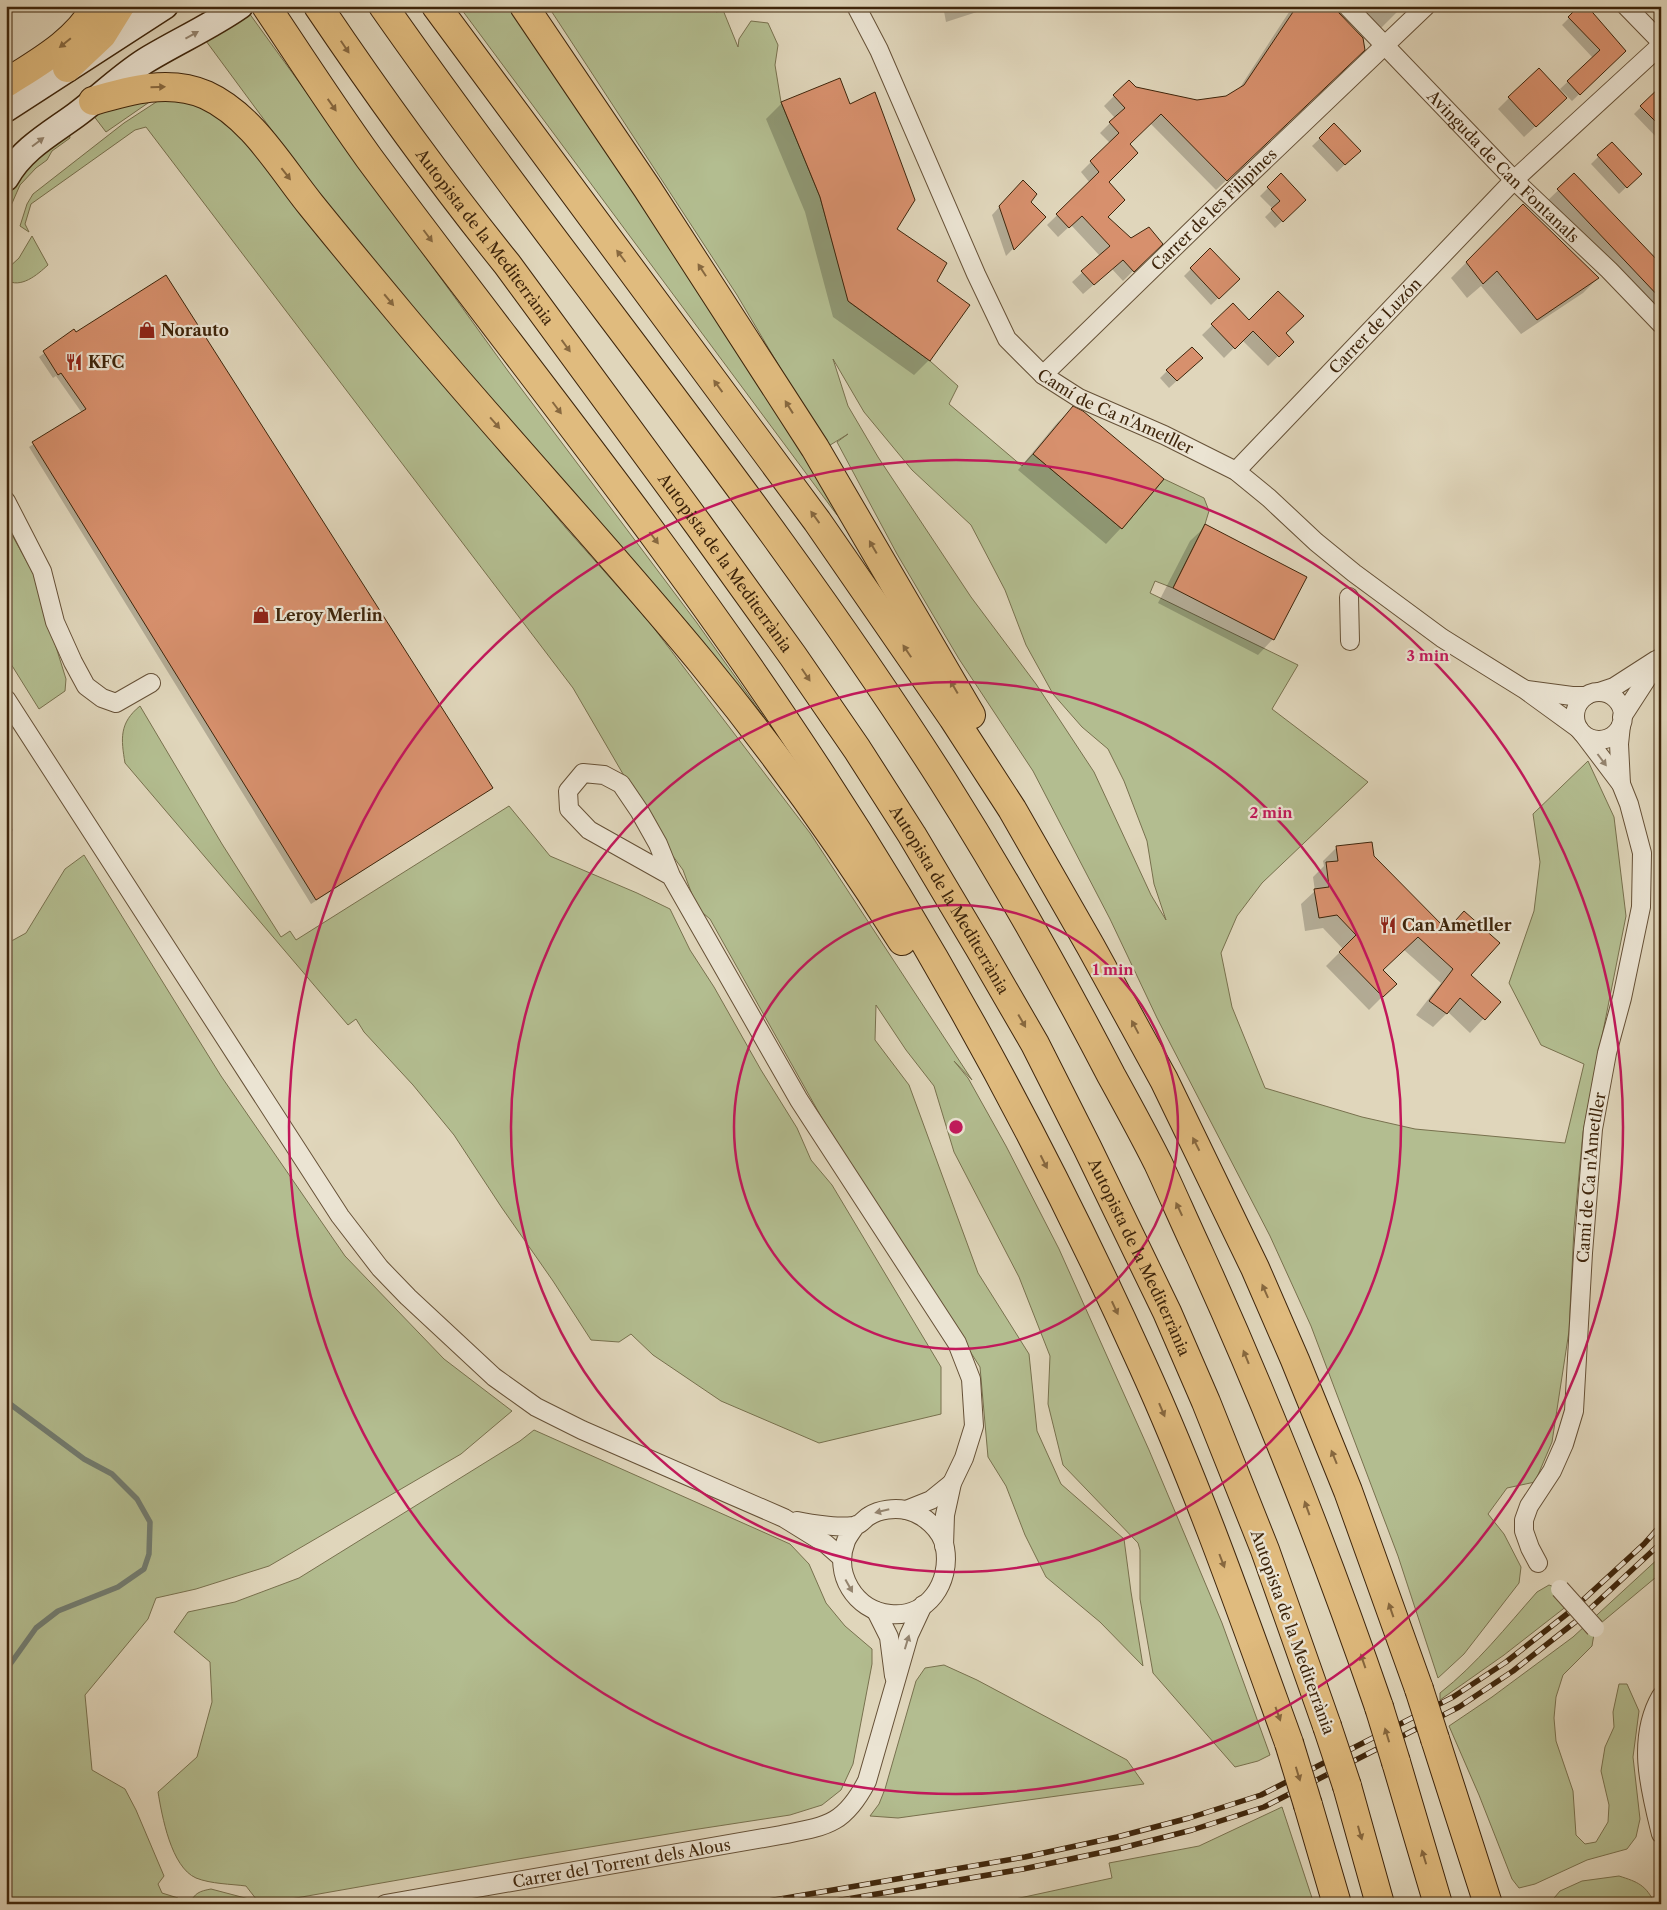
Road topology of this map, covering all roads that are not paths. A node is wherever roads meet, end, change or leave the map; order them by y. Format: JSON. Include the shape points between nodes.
{"nodes":[{"id":1,"x":96,"y":6,"type":"edge"},
{"id":2,"x":120,"y":6,"type":"edge"},
{"id":3,"x":165,"y":6,"type":"edge"},
{"id":4,"x":240,"y":6,"type":"edge"},
{"id":5,"x":318,"y":6,"type":"edge"},
{"id":6,"x":383,"y":6,"type":"edge"},
{"id":7,"x":436,"y":6,"type":"edge"},
{"id":8,"x":524,"y":6,"type":"edge"},
{"id":9,"x":856,"y":6,"type":"edge"},
{"id":10,"x":1347,"y":6,"type":"edge"},
{"id":11,"x":1426,"y":6,"type":"edge"},
{"id":12,"x":1626,"y":6,"type":"edge"},
{"id":13,"x":270,"y":13,"type":"edge"},
{"id":14,"x":1661,"y":43,"type":"edge"},
{"id":15,"x":1384,"y":45,"type":"junction"},
{"id":16,"x":67,"y":68,"type":"junction"},
{"id":17,"x":6,"y":83,"type":"edge"},
{"id":18,"x":93,"y":101,"type":"junction"},
{"id":19,"x":6,"y":109,"type":"edge"},
{"id":20,"x":6,"y":178,"type":"edge"},
{"id":21,"x":1514,"y":180,"type":"junction"},
{"id":22,"x":1661,"y":324,"type":"edge"},
{"id":23,"x":1043,"y":375,"type":"junction"},
{"id":24,"x":1236,"y":471,"type":"junction"},
{"id":25,"x":6,"y":501,"type":"edge"},
{"id":26,"x":1349,"y":597,"type":"dead end"},
{"id":27,"x":1350,"y":641,"type":"dead end"},
{"id":28,"x":1661,"y":657,"type":"edge"},
{"id":29,"x":151,"y":683,"type":"dead end"},
{"id":30,"x":1524,"y":689,"type":"junction"},
{"id":31,"x":1593,"y":694,"type":"junction"},
{"id":32,"x":6,"y":699,"type":"edge"},
{"id":33,"x":1622,"y":721,"type":"junction"},
{"id":34,"x":1582,"y":732,"type":"junction"},
{"id":35,"x":1621,"y":784,"type":"junction"},
{"id":36,"x":672,"y":876,"type":"junction"},
{"id":37,"x":1091,"y":947,"type":"junction"},
{"id":38,"x":1022,"y":1118,"type":"junction"},
{"id":39,"x":952,"y":1483,"type":"junction"},
{"id":40,"x":906,"y":1510,"type":"junction"},
{"id":41,"x":784,"y":1518,"type":"junction"},
{"id":42,"x":856,"y":1525,"type":"junction"},
{"id":43,"x":944,"y":1546,"type":"junction"},
{"id":44,"x":842,"y":1558,"type":"junction"},
{"id":45,"x":1538,"y":1563,"type":"dead end"},
{"id":46,"x":1560,"y":1588,"type":"dead end"},
{"id":47,"x":923,"y":1605,"type":"junction"},
{"id":48,"x":876,"y":1611,"type":"junction"},
{"id":49,"x":1595,"y":1628,"type":"dead end"},
{"id":50,"x":895,"y":1681,"type":"junction"},
{"id":51,"x":1661,"y":1696,"type":"edge"},
{"id":52,"x":1661,"y":1834,"type":"edge"},
{"id":53,"x":385,"y":1904,"type":"edge"},
{"id":54,"x":1337,"y":1904,"type":"edge"},
{"id":55,"x":1380,"y":1904,"type":"edge"},
{"id":56,"x":1438,"y":1904,"type":"edge"},
{"id":57,"x":1488,"y":1904,"type":"edge"}],
"edges":[{"from":1,"to":17,"type":"highway","one_way":true,"via":[[73,36]]},
{"from":2,"to":16,"type":"highway","via":[[102,35]]},
{"from":3,"to":16,"type":"main road"},
{"from":18,"to":4,"type":"main road","one_way":true,"via":[[144,62]]},
{"from":5,"to":55,"type":"highway","name":"Autopista de la Mediterrània","one_way":true,"bridge":true,"via":[[409,136],[507,264],[793,656],[912,835],[1039,1052],[1167,1312],[1206,1402],[1258,1533],[1327,1726]]},
{"from":56,"to":6,"type":"highway","one_way":true,"bridge":true,"via":[[1379,1707],[1300,1489],[1238,1339],[1153,1154],[1084,1024],[991,860],[916,741],[790,557],[446,97]]},
{"from":37,"to":7,"type":"highway","one_way":true,"via":[[1012,809],[834,545]]},
{"from":37,"to":8,"type":"highway","one_way":true,"via":[[1009,782],[815,448]]},
{"from":9,"to":23,"type":"street","name":"Camí de Ca n'Ametller","via":[[879,50],[1007,340]]},
{"from":10,"to":15,"type":"street","name":"Avinguda de Can Fontanals"},
{"from":11,"to":15,"type":"street","name":"Carrer de les Filipines"},
{"from":12,"to":14,"type":"street"},
{"from":13,"to":38,"type":"highway","one_way":true,"via":[[366,154],[669,557],[798,739],[860,835]]},
{"from":14,"to":21,"type":"street","name":"Carrer de Luzón"},
{"from":15,"to":21,"type":"street","name":"Avinguda de Can Fontanals"},
{"from":15,"to":23,"type":"street","name":"Carrer de les Filipines"},
{"from":16,"to":19,"type":"main road"},
{"from":20,"to":18,"type":"main road","one_way":true,"via":[[18,160],[35,144]]},
{"from":18,"to":38,"type":"highway","one_way":true,"via":[[150,87],[189,90],[225,107],[255,134],[413,328],[704,666],[779,762]]},
{"from":21,"to":22,"type":"street","name":"Avinguda de Can Fontanals"},
{"from":21,"to":24,"type":"street","name":"Carrer de Luzón"},
{"from":23,"to":24,"type":"street","name":"Camí de Ca n'Ametller","via":[[1079,398]]},
{"from":24,"to":30,"type":"street","name":"Camí de Ca n'Ametller","via":[[1354,572],[1442,638]]},
{"from":25,"to":29,"type":"street","via":[[42,571],[55,622],[86,686],[102,698],[116,703]]},
{"from":26,"to":27,"type":"street"},
{"from":28,"to":31,"type":"street","via":[[1614,687]]},
{"from":28,"to":33,"type":"street"},
{"from":30,"to":31,"type":"street","name":"Camí de Ca n'Ametller","via":[[1572,696]]},
{"from":30,"to":34,"type":"street","name":"Camí de Ca n'Ametller"},
{"from":31,"to":33,"type":"street","via":[[1607,693],[1619,702]]},
{"from":31,"to":34,"type":"street","via":[[1576,707],[1576,722]]},
{"from":32,"to":41,"type":"street","via":[[340,1216],[408,1298],[494,1376],[536,1407]]},
{"from":33,"to":34,"type":"street","via":[[1612,736],[1605,739],[1590,738]]},
{"from":33,"to":35,"type":"street","name":"Camí de Ca n'Ametller","via":[[1619,744]]},
{"from":34,"to":35,"type":"street","name":"Camí de Ca n'Ametller","one_way":true},
{"from":35,"to":45,"type":"street","name":"Camí de Ca n'Ametller","via":[[1642,853],[1641,907],[1593,1128],[1574,1411],[1552,1471],[1529,1506],[1524,1520],[1524,1531]]},
{"from":36,"to":36,"type":"street","via":[[658,844],[621,784],[604,775],[583,772],[568,791],[569,810],[589,830]]},
{"from":36,"to":39,"type":"street","via":[[799,1100],[957,1343],[971,1379],[974,1426]]},
{"from":57,"to":37,"type":"highway","one_way":true,"bridge":true,"via":[[1419,1689],[1348,1491],[1295,1360],[1164,1080]]},
{"from":38,"to":54,"type":"highway","one_way":true,"bridge":true,"via":[[1146,1374],[1210,1530],[1288,1744]]},
{"from":39,"to":40,"type":"street","via":[[931,1500]]},
{"from":39,"to":43,"type":"street","via":[[945,1515]]},
{"from":40,"to":42,"type":"street","one_way":true,"via":[[888,1509],[871,1514]]},
{"from":40,"to":43,"type":"street","via":[[930,1523]]},
{"from":41,"to":42,"type":"street","via":[[817,1524]]},
{"from":41,"to":44,"type":"street"},
{"from":42,"to":44,"type":"street","via":[[846,1540]]},
{"from":43,"to":47,"type":"street","via":[[947,1564],[943,1580],[936,1594]]},
{"from":44,"to":48,"type":"street","one_way":true,"via":[[844,1576],[851,1591]]},
{"from":46,"to":49,"type":"street","bridge":true},
{"from":47,"to":48,"type":"street","via":[[908,1612]]},
{"from":50,"to":47,"type":"street","one_way":true,"via":[[911,1629]]},
{"from":48,"to":50,"type":"street","via":[[889,1636]]},
{"from":50,"to":53,"type":"street","name":"Carrer del Torrent dels Alous","via":[[867,1781],[842,1817],[812,1829]]},
{"from":51,"to":52,"type":"street","via":[[1648,1735],[1647,1760],[1649,1787]]}]}
